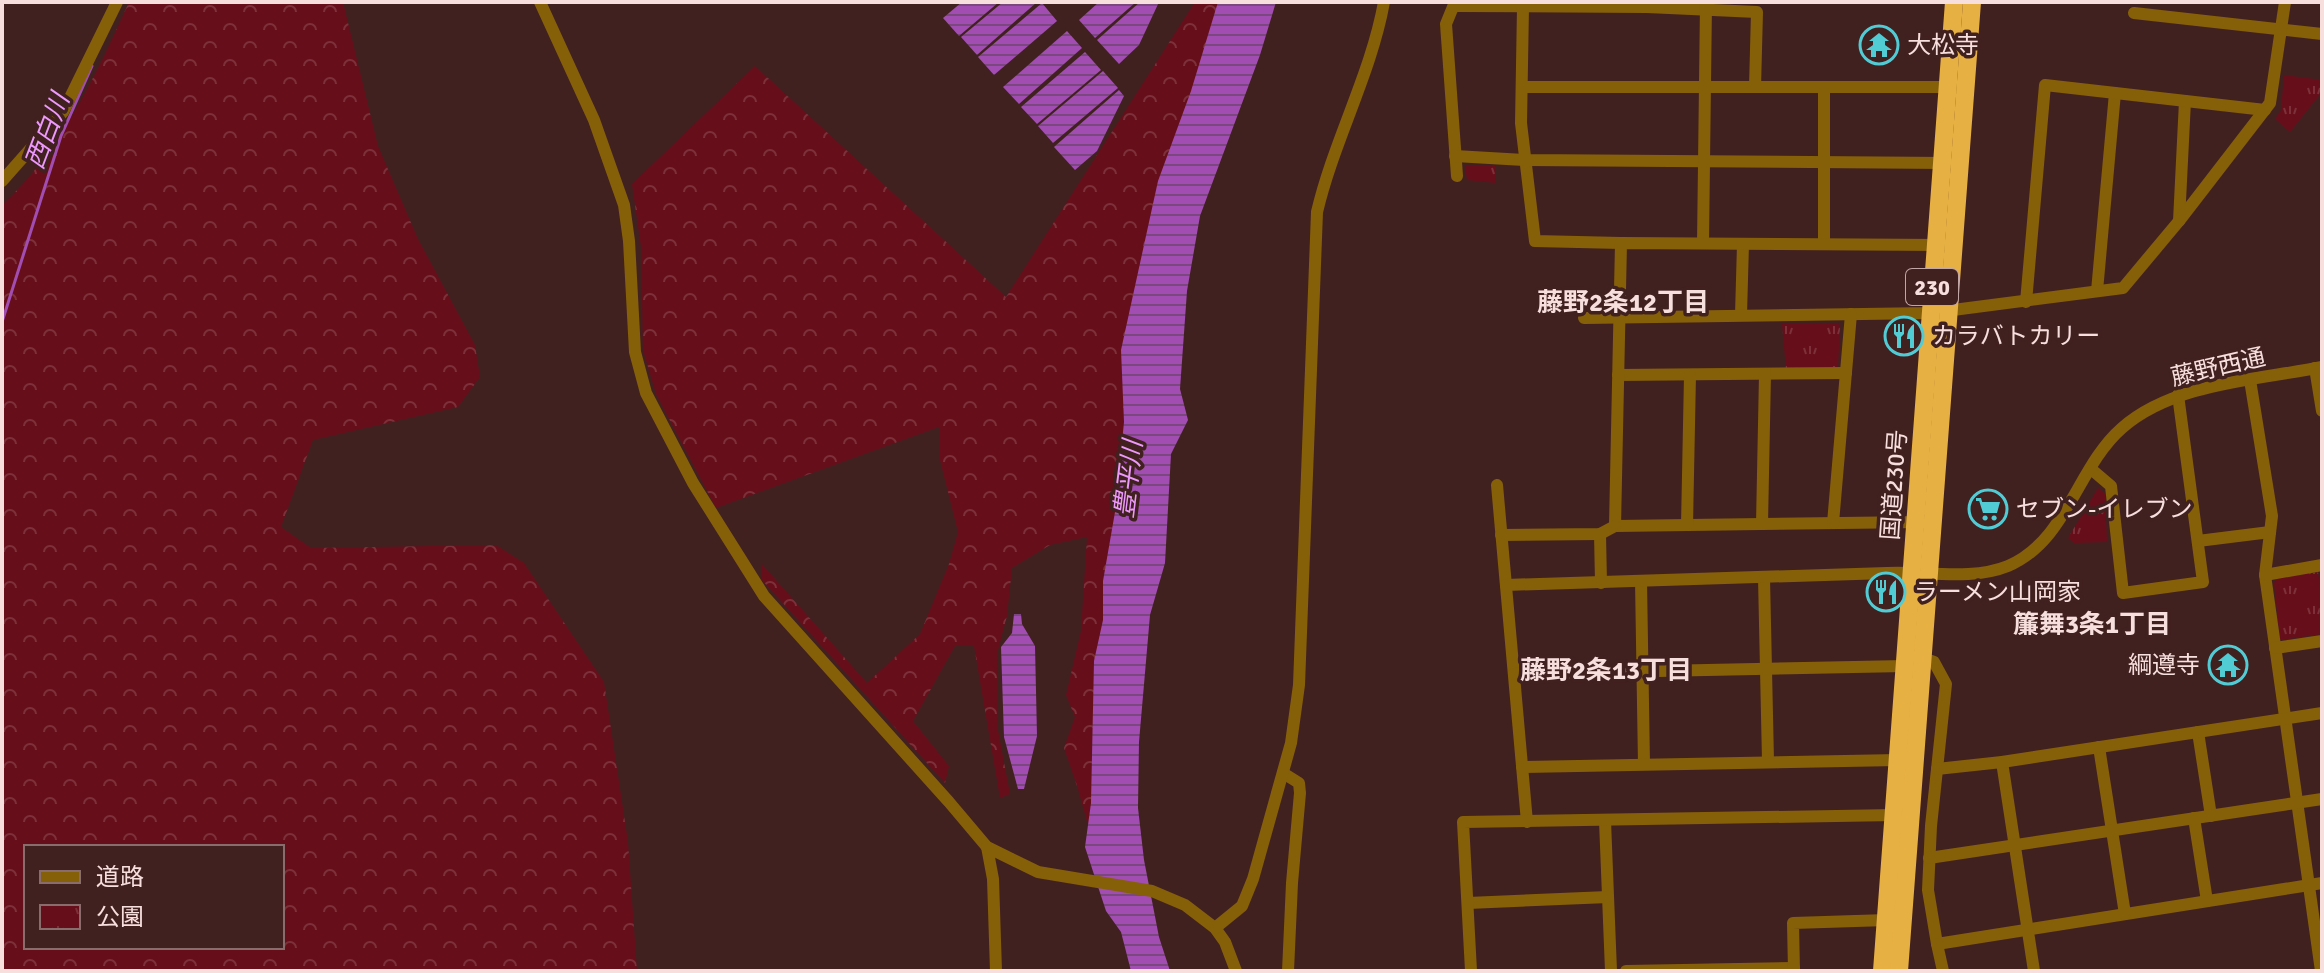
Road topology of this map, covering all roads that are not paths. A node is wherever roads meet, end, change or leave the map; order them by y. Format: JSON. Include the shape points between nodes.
{"nodes":[{"id":1,"x":117,"y":2,"type":"edge"},
{"id":2,"x":540,"y":2,"type":"edge"},
{"id":3,"x":1384,"y":2,"type":"edge"},
{"id":4,"x":1954,"y":2,"type":"edge"},
{"id":5,"x":1972,"y":2,"type":"edge"},
{"id":6,"x":2285,"y":2,"type":"edge"},
{"id":7,"x":1454,"y":4,"type":"edge"},
{"id":8,"x":1647,"y":4,"type":"edge"},
{"id":9,"x":1526,"y":5,"type":"edge"},
{"id":10,"x":1587,"y":5,"type":"edge"},
{"id":11,"x":1706,"y":5,"type":"edge"},
{"id":12,"x":2134,"y":13,"type":"dead end"},
{"id":13,"x":2282,"y":30,"type":"junction"},
{"id":14,"x":2322,"y":34,"type":"edge"},
{"id":15,"x":1522,"y":87,"type":"junction"},
{"id":16,"x":1705,"y":87,"type":"junction"},
{"id":17,"x":1755,"y":87,"type":"junction"},
{"id":18,"x":1824,"y":87,"type":"junction"},
{"id":19,"x":1956,"y":87,"type":"junction"},
{"id":20,"x":2115,"y":93,"type":"junction"},
{"id":21,"x":2185,"y":101,"type":"junction"},
{"id":22,"x":2265,"y":110,"type":"junction"},
{"id":23,"x":1455,"y":156,"type":"junction"},
{"id":24,"x":1524,"y":160,"type":"junction"},
{"id":25,"x":1704,"y":160,"type":"junction"},
{"id":26,"x":1824,"y":161,"type":"junction"},
{"id":27,"x":1951,"y":163,"type":"junction"},
{"id":28,"x":1457,"y":176,"type":"dead end"},
{"id":29,"x":2,"y":181,"type":"edge"},
{"id":30,"x":2179,"y":221,"type":"junction"},
{"id":31,"x":1621,"y":243,"type":"junction"},
{"id":32,"x":1703,"y":243,"type":"junction"},
{"id":33,"x":1743,"y":244,"type":"junction"},
{"id":34,"x":1824,"y":244,"type":"junction"},
{"id":35,"x":1944,"y":245,"type":"junction"},
{"id":36,"x":2097,"y":291,"type":"junction"},
{"id":37,"x":2026,"y":302,"type":"junction"},
{"id":38,"x":1939,"y":312,"type":"junction"},
{"id":39,"x":1851,"y":314,"type":"junction"},
{"id":40,"x":1741,"y":315,"type":"junction"},
{"id":41,"x":1620,"y":317,"type":"junction"},
{"id":42,"x":1584,"y":318,"type":"dead end"},
{"id":43,"x":2318,"y":367,"type":"edge"},
{"id":44,"x":1846,"y":373,"type":"junction"},
{"id":45,"x":1765,"y":374,"type":"junction"},
{"id":46,"x":1618,"y":375,"type":"junction"},
{"id":47,"x":1690,"y":375,"type":"junction"},
{"id":48,"x":2250,"y":380,"type":"junction"},
{"id":49,"x":2178,"y":395,"type":"junction"},
{"id":50,"x":2322,"y":411,"type":"edge"},
{"id":51,"x":2091,"y":469,"type":"junction"},
{"id":52,"x":1497,"y":485,"type":"dead end"},
{"id":53,"x":1924,"y":522,"type":"junction"},
{"id":54,"x":1833,"y":523,"type":"junction"},
{"id":55,"x":1762,"y":524,"type":"junction"},
{"id":56,"x":1687,"y":525,"type":"junction"},
{"id":57,"x":1615,"y":526,"type":"junction"},
{"id":58,"x":2270,"y":532,"type":"junction"},
{"id":59,"x":1600,"y":534,"type":"junction"},
{"id":60,"x":1501,"y":535,"type":"junction"},
{"id":61,"x":2198,"y":541,"type":"junction"},
{"id":62,"x":2322,"y":565,"type":"edge"},
{"id":63,"x":1921,"y":573,"type":"junction"},
{"id":64,"x":2265,"y":575,"type":"junction"},
{"id":65,"x":1764,"y":578,"type":"junction"},
{"id":66,"x":1641,"y":581,"type":"junction"},
{"id":67,"x":1601,"y":583,"type":"junction"},
{"id":68,"x":1506,"y":585,"type":"junction"},
{"id":69,"x":2322,"y":641,"type":"edge"},
{"id":70,"x":2275,"y":648,"type":"junction"},
{"id":71,"x":1911,"y":659,"type":"junction"},
{"id":72,"x":1766,"y":668,"type":"junction"},
{"id":73,"x":1642,"y":671,"type":"junction"},
{"id":74,"x":1514,"y":674,"type":"junction"},
{"id":75,"x":2322,"y":713,"type":"edge"},
{"id":76,"x":2285,"y":719,"type":"junction"},
{"id":77,"x":2198,"y":732,"type":"junction"},
{"id":78,"x":2099,"y":747,"type":"junction"},
{"id":79,"x":1898,"y":760,"type":"junction"},
{"id":80,"x":1768,"y":761,"type":"junction"},
{"id":81,"x":2002,"y":762,"type":"junction"},
{"id":82,"x":1644,"y":764,"type":"junction"},
{"id":83,"x":1522,"y":767,"type":"junction"},
{"id":84,"x":1937,"y":769,"type":"junction"},
{"id":85,"x":1283,"y":773,"type":"junction"},
{"id":86,"x":2322,"y":799,"type":"edge"},
{"id":87,"x":2297,"y":803,"type":"junction"},
{"id":88,"x":1895,"y":815,"type":"junction"},
{"id":89,"x":2211,"y":816,"type":"junction"},
{"id":90,"x":2194,"y":818,"type":"junction"},
{"id":91,"x":1605,"y":821,"type":"junction"},
{"id":92,"x":1527,"y":822,"type":"junction"},
{"id":93,"x":2113,"y":830,"type":"junction"},
{"id":94,"x":2015,"y":844,"type":"junction"},
{"id":95,"x":987,"y":847,"type":"junction"},
{"id":96,"x":1929,"y":858,"type":"junction"},
{"id":97,"x":2316,"y":884,"type":"edge"},
{"id":98,"x":1608,"y":897,"type":"junction"},
{"id":99,"x":2207,"y":901,"type":"junction"},
{"id":100,"x":1468,"y":903,"type":"junction"},
{"id":101,"x":2125,"y":914,"type":"junction"},
{"id":102,"x":1887,"y":920,"type":"junction"},
{"id":103,"x":1215,"y":928,"type":"junction"},
{"id":104,"x":2027,"y":930,"type":"junction"},
{"id":105,"x":1937,"y":944,"type":"junction"},
{"id":106,"x":1794,"y":970,"type":"edge"},
{"id":107,"x":996,"y":971,"type":"edge"},
{"id":108,"x":1236,"y":971,"type":"edge"},
{"id":109,"x":1288,"y":971,"type":"edge"},
{"id":110,"x":1471,"y":971,"type":"edge"},
{"id":111,"x":1611,"y":971,"type":"edge"},
{"id":112,"x":1626,"y":971,"type":"edge"},
{"id":113,"x":1882,"y":971,"type":"edge"},
{"id":114,"x":1899,"y":971,"type":"edge"},
{"id":115,"x":1943,"y":971,"type":"edge"},
{"id":116,"x":2034,"y":971,"type":"edge"},
{"id":117,"x":2321,"y":971,"type":"edge"}],
"edges":[{"from":1,"to":29,"type":"street","via":[[63,112]]},
{"from":2,"to":95,"type":"street","via":[[594,120],[624,205],[640,375],[693,483],[764,596]]},
{"from":3,"to":85,"type":"street","via":[[1317,212],[1299,685]]},
{"from":4,"to":19,"type":"highway","name":"国道230号","number":"230"},
{"from":5,"to":19,"type":"highway","name":"国道230号","number":"230"},
{"from":6,"to":13,"type":"street"},
{"from":7,"to":9,"type":"street"},
{"from":7,"to":23,"type":"street","via":[[1446,24]]},
{"from":8,"to":10,"type":"street"},
{"from":8,"to":11,"type":"street"},
{"from":9,"to":10,"type":"street"},
{"from":9,"to":15,"type":"street"},
{"from":11,"to":16,"type":"street"},
{"from":11,"to":17,"type":"street","via":[[1757,12]]},
{"from":12,"to":13,"type":"street"},
{"from":13,"to":14,"type":"street"},
{"from":13,"to":22,"type":"street"},
{"from":15,"to":16,"type":"street"},
{"from":15,"to":24,"type":"street"},
{"from":16,"to":17,"type":"street"},
{"from":16,"to":25,"type":"street"},
{"from":17,"to":18,"type":"street"},
{"from":18,"to":19,"type":"street"},
{"from":18,"to":26,"type":"street"},
{"from":19,"to":27,"type":"highway","name":"国道230号","number":"230"},
{"from":20,"to":21,"type":"street"},
{"from":20,"to":36,"type":"street"},
{"from":20,"to":37,"type":"street","via":[[2045,85]]},
{"from":21,"to":22,"type":"street"},
{"from":21,"to":30,"type":"street"},
{"from":22,"to":30,"type":"street"},
{"from":23,"to":24,"type":"street"},
{"from":23,"to":28,"type":"street"},
{"from":24,"to":25,"type":"street"},
{"from":24,"to":31,"type":"street","via":[[1535,241]]},
{"from":25,"to":26,"type":"street"},
{"from":25,"to":32,"type":"street"},
{"from":26,"to":27,"type":"street"},
{"from":26,"to":34,"type":"street"},
{"from":27,"to":35,"type":"highway","name":"国道230号","number":"230"},
{"from":30,"to":36,"type":"street","via":[[2123,288]]},
{"from":31,"to":32,"type":"street"},
{"from":31,"to":41,"type":"street"},
{"from":32,"to":33,"type":"street"},
{"from":33,"to":34,"type":"street"},
{"from":33,"to":40,"type":"street"},
{"from":34,"to":35,"type":"street"},
{"from":35,"to":38,"type":"highway","name":"国道230号","number":"230"},
{"from":36,"to":37,"type":"street"},
{"from":37,"to":38,"type":"street"},
{"from":38,"to":39,"type":"street"},
{"from":38,"to":53,"type":"highway","name":"国道230号","number":"230"},
{"from":39,"to":40,"type":"street"},
{"from":39,"to":44,"type":"street"},
{"from":40,"to":41,"type":"street"},
{"from":41,"to":42,"type":"street"},
{"from":41,"to":46,"type":"street"},
{"from":43,"to":48,"type":"street","name":"藤野西通"},
{"from":43,"to":50,"type":"street"},
{"from":44,"to":45,"type":"street"},
{"from":44,"to":54,"type":"street"},
{"from":45,"to":47,"type":"street"},
{"from":45,"to":55,"type":"street"},
{"from":46,"to":47,"type":"street"},
{"from":46,"to":57,"type":"street"},
{"from":47,"to":56,"type":"street"},
{"from":48,"to":49,"type":"street","name":"藤野西通"},
{"from":48,"to":58,"type":"street","via":[[2272,516]]},
{"from":49,"to":51,"type":"street","name":"藤野西通","via":[[2121,428]]},
{"from":49,"to":61,"type":"street"},
{"from":51,"to":61,"type":"street","via":[[2111,486],[2123,593],[2203,582]]},
{"from":51,"to":63,"type":"street","name":"藤野西通","via":[[2053,529],[2024,558],[1985,573]]},
{"from":52,"to":60,"type":"street"},
{"from":53,"to":54,"type":"street"},
{"from":53,"to":63,"type":"highway","name":"国道230号","number":"230"},
{"from":54,"to":55,"type":"street"},
{"from":55,"to":56,"type":"street"},
{"from":56,"to":57,"type":"street"},
{"from":57,"to":59,"type":"street"},
{"from":58,"to":61,"type":"street"},
{"from":58,"to":64,"type":"street"},
{"from":59,"to":60,"type":"street"},
{"from":59,"to":67,"type":"street"},
{"from":60,"to":68,"type":"street"},
{"from":62,"to":64,"type":"street"},
{"from":63,"to":65,"type":"street","name":"藤野西通"},
{"from":63,"to":71,"type":"highway","name":"国道230号","number":"230"},
{"from":64,"to":70,"type":"street"},
{"from":65,"to":66,"type":"street","name":"藤野西通"},
{"from":65,"to":72,"type":"street"},
{"from":66,"to":67,"type":"street","name":"藤野西通"},
{"from":66,"to":73,"type":"street"},
{"from":67,"to":68,"type":"street","name":"藤野西通"},
{"from":68,"to":74,"type":"street"},
{"from":69,"to":70,"type":"street"},
{"from":70,"to":76,"type":"street"},
{"from":71,"to":72,"type":"street"},
{"from":71,"to":79,"type":"highway","name":"国道230号","number":"230"},
{"from":71,"to":84,"type":"street","via":[[1934,662],[1946,684]]},
{"from":71,"to":114,"type":"highway","name":"国道230号","number":"230"},
{"from":72,"to":73,"type":"street"},
{"from":72,"to":80,"type":"street"},
{"from":73,"to":74,"type":"street"},
{"from":73,"to":82,"type":"street"},
{"from":74,"to":83,"type":"street"},
{"from":75,"to":76,"type":"street"},
{"from":76,"to":77,"type":"street"},
{"from":76,"to":87,"type":"street"},
{"from":77,"to":78,"type":"street"},
{"from":77,"to":89,"type":"street"},
{"from":78,"to":81,"type":"street"},
{"from":78,"to":93,"type":"street"},
{"from":79,"to":80,"type":"street"},
{"from":79,"to":88,"type":"highway","name":"国道230号","number":"230"},
{"from":80,"to":82,"type":"street"},
{"from":81,"to":84,"type":"street"},
{"from":81,"to":94,"type":"street"},
{"from":82,"to":83,"type":"street"},
{"from":83,"to":92,"type":"street"},
{"from":84,"to":96,"type":"street"},
{"from":85,"to":103,"type":"street","via":[[1242,906]]},
{"from":85,"to":109,"type":"street","via":[[1299,783],[1300,793]]},
{"from":86,"to":87,"type":"street"},
{"from":87,"to":89,"type":"street"},
{"from":87,"to":97,"type":"street"},
{"from":88,"to":91,"type":"street"},
{"from":88,"to":102,"type":"highway","name":"国道230号","number":"230"},
{"from":89,"to":90,"type":"street"},
{"from":90,"to":93,"type":"street"},
{"from":90,"to":99,"type":"street"},
{"from":91,"to":92,"type":"street"},
{"from":91,"to":98,"type":"street"},
{"from":92,"to":100,"type":"street","via":[[1463,822]]},
{"from":93,"to":94,"type":"street"},
{"from":93,"to":101,"type":"street"},
{"from":94,"to":96,"type":"street"},
{"from":94,"to":104,"type":"street"},
{"from":95,"to":103,"type":"street","via":[[1038,872],[1152,891],[1185,905]]},
{"from":95,"to":107,"type":"street"},
{"from":96,"to":105,"type":"street"},
{"from":97,"to":99,"type":"street"},
{"from":97,"to":117,"type":"street"},
{"from":98,"to":100,"type":"street"},
{"from":98,"to":111,"type":"street"},
{"from":99,"to":101,"type":"street"},
{"from":100,"to":110,"type":"street"},
{"from":101,"to":104,"type":"street"},
{"from":102,"to":106,"type":"street","via":[[1793,923]]},
{"from":102,"to":113,"type":"highway","name":"国道230号","number":"230"},
{"from":103,"to":108,"type":"street"},
{"from":104,"to":105,"type":"street"},
{"from":104,"to":116,"type":"street"},
{"from":105,"to":115,"type":"street"},
{"from":106,"to":112,"type":"street"}]}
